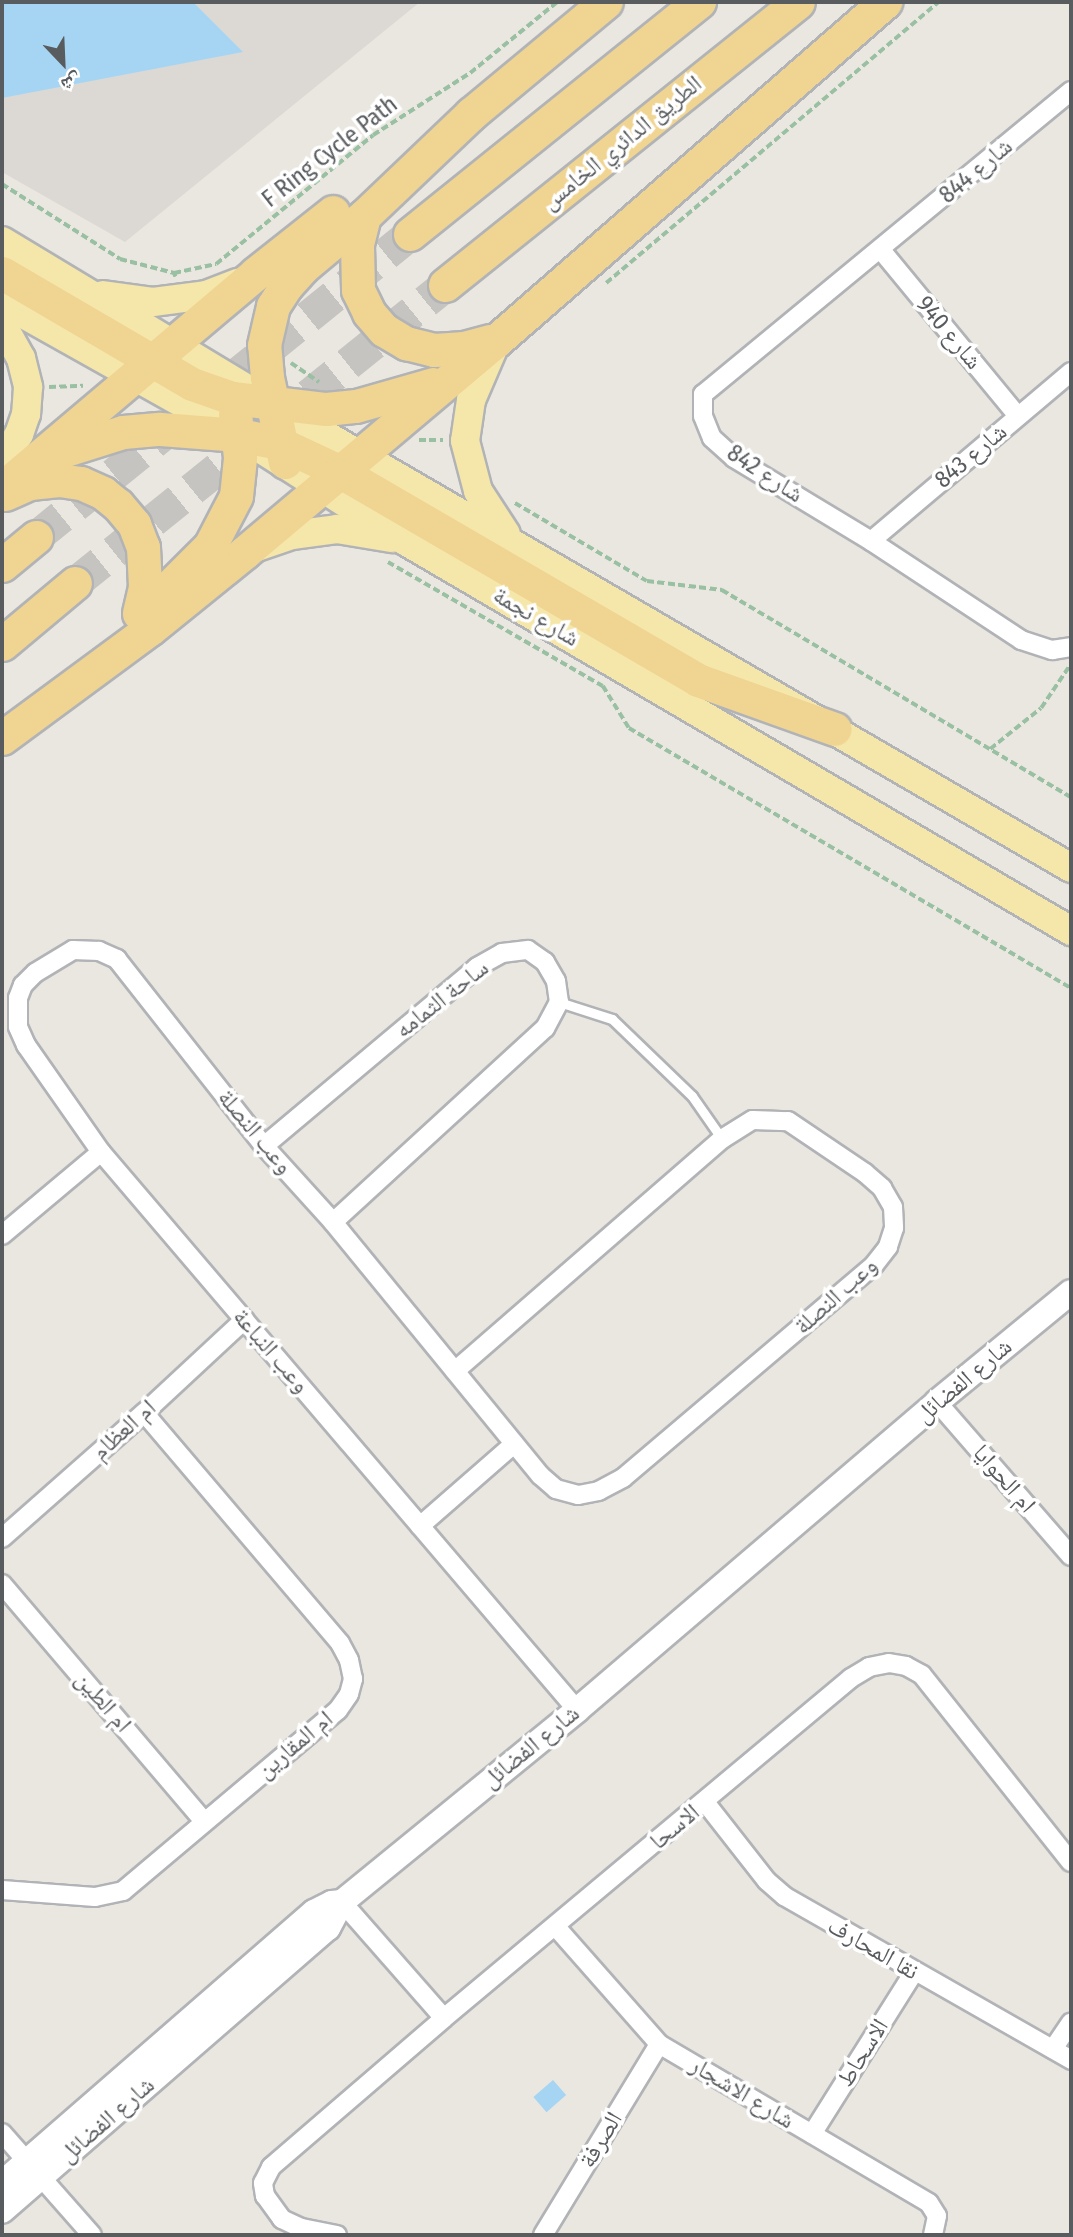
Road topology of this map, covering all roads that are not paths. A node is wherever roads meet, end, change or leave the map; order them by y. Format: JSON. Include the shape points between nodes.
{"nodes":[{"id":1,"x":606,"y":2,"type":"edge"},
{"id":2,"x":699,"y":2,"type":"edge"},
{"id":3,"x":798,"y":2,"type":"edge"},
{"id":4,"x":885,"y":2,"type":"edge"},
{"id":5,"x":1071,"y":91,"type":"edge"},
{"id":6,"x":471,"y":114,"type":"junction"},
{"id":7,"x":364,"y":216,"type":"junction"},
{"id":8,"x":410,"y":234,"type":"tunnel mouth"},
{"id":9,"x":4,"y":249,"type":"edge"},
{"id":10,"x":881,"y":250,"type":"junction"},
{"id":11,"x":256,"y":273,"type":"junction"},
{"id":12,"x":75,"y":285,"type":"junction"},
{"id":13,"x":445,"y":285,"type":"tunnel mouth"},
{"id":14,"x":2,"y":302,"type":"edge"},
{"id":15,"x":2,"y":324,"type":"edge"},
{"id":16,"x":497,"y":340,"type":"junction"},
{"id":17,"x":154,"y":361,"type":"junction"},
{"id":18,"x":1071,"y":372,"type":"edge"},
{"id":19,"x":451,"y":377,"type":"junction"},
{"id":20,"x":229,"y":387,"type":"junction"},
{"id":21,"x":272,"y":404,"type":"junction"},
{"id":22,"x":1018,"y":416,"type":"junction"},
{"id":23,"x":239,"y":435,"type":"junction"},
{"id":24,"x":283,"y":453,"type":"junction"},
{"id":25,"x":37,"y":459,"type":"junction"},
{"id":26,"x":2,"y":461,"type":"edge"},
{"id":27,"x":340,"y":471,"type":"junction"},
{"id":28,"x":2,"y":488,"type":"edge"},
{"id":29,"x":2,"y":496,"type":"edge"},
{"id":30,"x":36,"y":537,"type":"tunnel mouth"},
{"id":31,"x":871,"y":541,"type":"junction"},
{"id":32,"x":407,"y":542,"type":"junction"},
{"id":33,"x":512,"y":542,"type":"junction"},
{"id":34,"x":245,"y":552,"type":"junction"},
{"id":35,"x":2,"y":565,"type":"edge"},
{"id":36,"x":75,"y":583,"type":"tunnel mouth"},
{"id":37,"x":139,"y":613,"type":"junction"},
{"id":38,"x":2,"y":644,"type":"edge"},
{"id":39,"x":1071,"y":647,"type":"edge"},
{"id":40,"x":835,"y":729,"type":"junction"},
{"id":41,"x":11,"y":731,"type":"edge"},
{"id":42,"x":1071,"y":868,"type":"edge"},
{"id":43,"x":1071,"y":931,"type":"edge"},
{"id":44,"x":35,"y":973,"type":"joint"},
{"id":45,"x":559,"y":1002,"type":"junction"},
{"id":46,"x":722,"y":1139,"type":"junction"},
{"id":47,"x":264,"y":1146,"type":"junction"},
{"id":48,"x":101,"y":1152,"type":"junction"},
{"id":49,"x":333,"y":1222,"type":"junction"},
{"id":50,"x":2,"y":1235,"type":"edge"},
{"id":51,"x":1071,"y":1292,"type":"edge"},
{"id":52,"x":244,"y":1320,"type":"junction"},
{"id":53,"x":455,"y":1371,"type":"junction"},
{"id":54,"x":937,"y":1402,"type":"junction"},
{"id":55,"x":144,"y":1413,"type":"junction"},
{"id":56,"x":514,"y":1444,"type":"junction"},
{"id":57,"x":420,"y":1526,"type":"junction"},
{"id":58,"x":2,"y":1538,"type":"edge"},
{"id":59,"x":1071,"y":1556,"type":"edge"},
{"id":60,"x":2,"y":1584,"type":"edge"},
{"id":61,"x":577,"y":1710,"type":"junction"},
{"id":62,"x":705,"y":1802,"type":"junction"},
{"id":63,"x":204,"y":1821,"type":"junction"},
{"id":64,"x":1071,"y":1862,"type":"edge"},
{"id":65,"x":2,"y":1890,"type":"edge"},
{"id":66,"x":342,"y":1902,"type":"junction"},
{"id":67,"x":556,"y":1927,"type":"junction"},
{"id":68,"x":914,"y":1972,"type":"junction"},
{"id":69,"x":444,"y":2018,"type":"junction"},
{"id":70,"x":1071,"y":2022,"type":"edge"},
{"id":71,"x":659,"y":2044,"type":"junction"},
{"id":72,"x":1053,"y":2049,"type":"junction"},
{"id":73,"x":1071,"y":2060,"type":"edge"},
{"id":74,"x":2,"y":2133,"type":"edge"},
{"id":75,"x":812,"y":2134,"type":"junction"},
{"id":76,"x":34,"y":2171,"type":"junction"},
{"id":77,"x":2,"y":2183,"type":"edge"},
{"id":78,"x":2,"y":2196,"type":"edge"},
{"id":79,"x":2,"y":2211,"type":"edge"},
{"id":80,"x":297,"y":2232,"type":"edge"},
{"id":81,"x":92,"y":2235,"type":"edge"},
{"id":82,"x":337,"y":2235,"type":"edge"},
{"id":83,"x":543,"y":2235,"type":"edge"},
{"id":84,"x":933,"y":2235,"type":"edge"}],
"edges":[{"from":1,"to":6,"type":"highway"},
{"from":2,"to":8,"type":"highway"},
{"from":3,"to":13,"type":"highway","name":"الطريق الدائري الخامس"},
{"from":4,"to":16,"type":"highway"},
{"from":5,"to":10,"type":"street","name":"شارع 844"},
{"from":6,"to":7,"type":"highway"},
{"from":6,"to":11,"type":"highway","via":[[351,198]]},
{"from":7,"to":16,"type":"highway","via":[[357,245],[358,290],[384,330],[406,343],[434,350]]},
{"from":7,"to":21,"type":"highway","via":[[303,267],[273,306],[264,345]]},
{"from":9,"to":12,"type":"main road"},
{"from":9,"to":17,"type":"highway"},
{"from":10,"to":22,"type":"street","name":"شارع 940"},
{"from":10,"to":31,"type":"street","name":"شارع 842","via":[[703,394],[703,416],[712,438],[734,458]]},
{"from":11,"to":12,"type":"main road","via":[[206,295],[176,286],[153,302],[126,300]]},
{"from":11,"to":17,"type":"highway"},
{"from":12,"to":17,"type":"main road"},
{"from":14,"to":17,"type":"main road"},
{"from":15,"to":26,"type":"main road","via":[[21,358],[28,387],[19,435]]},
{"from":16,"to":19,"type":"highway"},
{"from":16,"to":33,"type":"main road","via":[[471,400],[465,441],[478,491]]},
{"from":17,"to":20,"type":"highway","via":[[192,384]]},
{"from":17,"to":23,"type":"main road"},
{"from":17,"to":25,"type":"highway"},
{"from":18,"to":22,"type":"street","name":"شارع 843"},
{"from":19,"to":21,"type":"highway","via":[[356,406],[327,410]]},
{"from":19,"to":27,"type":"highway"},
{"from":20,"to":21,"type":"highway"},
{"from":20,"to":23,"type":"highway"},
{"from":21,"to":24,"type":"highway"},
{"from":21,"to":27,"type":"main road","name":"شارع نجمة"},
{"from":22,"to":31,"type":"street","name":"شارع 843"},
{"from":23,"to":24,"type":"highway"},
{"from":23,"to":25,"type":"highway","via":[[160,429],[123,432]]},
{"from":23,"to":37,"type":"highway","via":[[236,496],[225,522],[211,546],[185,574]]},
{"from":24,"to":27,"type":"highway"},
{"from":25,"to":28,"type":"highway"},
{"from":27,"to":32,"type":"main road","name":"شارع نجمة"},
{"from":27,"to":33,"type":"main road","name":"شارع نجمة"},
{"from":27,"to":34,"type":"highway"},
{"from":27,"to":40,"type":"highway","via":[[698,680]]},
{"from":29,"to":37,"type":"highway","via":[[30,484],[59,480],[81,483],[118,505],[134,524],[143,547],[145,587]]},
{"from":30,"to":35,"type":"highway"},
{"from":31,"to":39,"type":"street","name":"شارع 842","via":[[1021,640],[1052,650]]},
{"from":32,"to":34,"type":"main road","via":[[337,529],[292,535]]},
{"from":32,"to":43,"type":"main road","name":"شارع نجمة"},
{"from":33,"to":40,"type":"main road","name":"شارع نجمة"},
{"from":34,"to":41,"type":"highway"},
{"from":36,"to":38,"type":"highway"},
{"from":37,"to":41,"type":"highway"},
{"from":40,"to":42,"type":"main road","name":"شارع نجمة"},
{"from":44,"to":47,"type":"street","name":"وعب النصلة","via":[[73,950],[99,951],[117,959]]},
{"from":44,"to":48,"type":"street","name":"وعب النباعة","via":[[23,985],[18,1027]]},
{"from":45,"to":46,"type":"lane","via":[[612,1019],[692,1096]]},
{"from":45,"to":47,"type":"street","name":"ساحة الثمامه","via":[[556,981],[545,962],[528,950],[502,953],[477,967]]},
{"from":45,"to":49,"type":"street","via":[[545,1028]]},
{"from":46,"to":53,"type":"street","name":"وعب النصلة"},
{"from":46,"to":56,"type":"street","name":"وعب النصلة","via":[[753,1120],[788,1121],[882,1188],[893,1207],[894,1228],[888,1247],[874,1265],[623,1478],[599,1491],[578,1495],[556,1489]]},
{"from":47,"to":49,"type":"street","name":"وعب النصلة"},
{"from":48,"to":50,"type":"street"},
{"from":48,"to":52,"type":"street","name":"وعب النباعة"},
{"from":49,"to":53,"type":"street","name":"وعب النصلة"},
{"from":51,"to":54,"type":"street","name":"شارع الفضائل"},
{"from":52,"to":55,"type":"street","name":"ام العظام"},
{"from":52,"to":57,"type":"street","name":"وعب النباعة"},
{"from":53,"to":56,"type":"street","name":"وعب النصلة"},
{"from":54,"to":59,"type":"street","name":"ام الحوايا"},
{"from":54,"to":61,"type":"street","name":"شارع الفضائل"},
{"from":55,"to":58,"type":"street","name":"ام العظام"},
{"from":55,"to":63,"type":"street","name":"ام المقارين","via":[[340,1643],[353,1679],[338,1710]]},
{"from":56,"to":57,"type":"street"},
{"from":57,"to":61,"type":"street","name":"وعب النباعة"},
{"from":60,"to":63,"type":"street","name":"ام الطين"},
{"from":61,"to":66,"type":"street","name":"شارع الفضائل"},
{"from":62,"to":64,"type":"street","name":"الاسحا","via":[[851,1678],[869,1667],[889,1663],[922,1675]]},
{"from":62,"to":67,"type":"street","name":"الاسحا"},
{"from":62,"to":68,"type":"street","name":"نقا المحارف","via":[[783,1896]]},
{"from":63,"to":65,"type":"street","name":"ام المقارين","via":[[123,1891],[96,1897]]},
{"from":66,"to":69,"type":"street"},
{"from":66,"to":76,"type":"street","name":"شارع الفضائل","via":[[328,1928]]},
{"from":66,"to":76,"type":"street","via":[[314,1912],[131,2071]]},
{"from":67,"to":69,"type":"street","name":"الاسحا"},
{"from":67,"to":71,"type":"street","name":"شارع الاشجار"},
{"from":68,"to":72,"type":"street","name":"نقا المحارف"},
{"from":68,"to":75,"type":"street","name":"الاسحاط"},
{"from":69,"to":80,"type":"street","name":"الاسحا","via":[[271,2167],[263,2183],[272,2208]]},
{"from":70,"to":72,"type":"street"},
{"from":71,"to":75,"type":"street","name":"شارع الاشجار"},
{"from":71,"to":83,"type":"street","name":"الصرفة"},
{"from":72,"to":73,"type":"street","name":"نقا المحارف"},
{"from":74,"to":76,"type":"street"},
{"from":75,"to":84,"type":"street","name":"شارع الاشجار","via":[[929,2203],[937,2216]]},
{"from":76,"to":77,"type":"street"},
{"from":76,"to":78,"type":"street"},
{"from":76,"to":79,"type":"street","name":"شارع الفضائل"},
{"from":76,"to":81,"type":"street"},
{"from":80,"to":82,"type":"street"}]}
